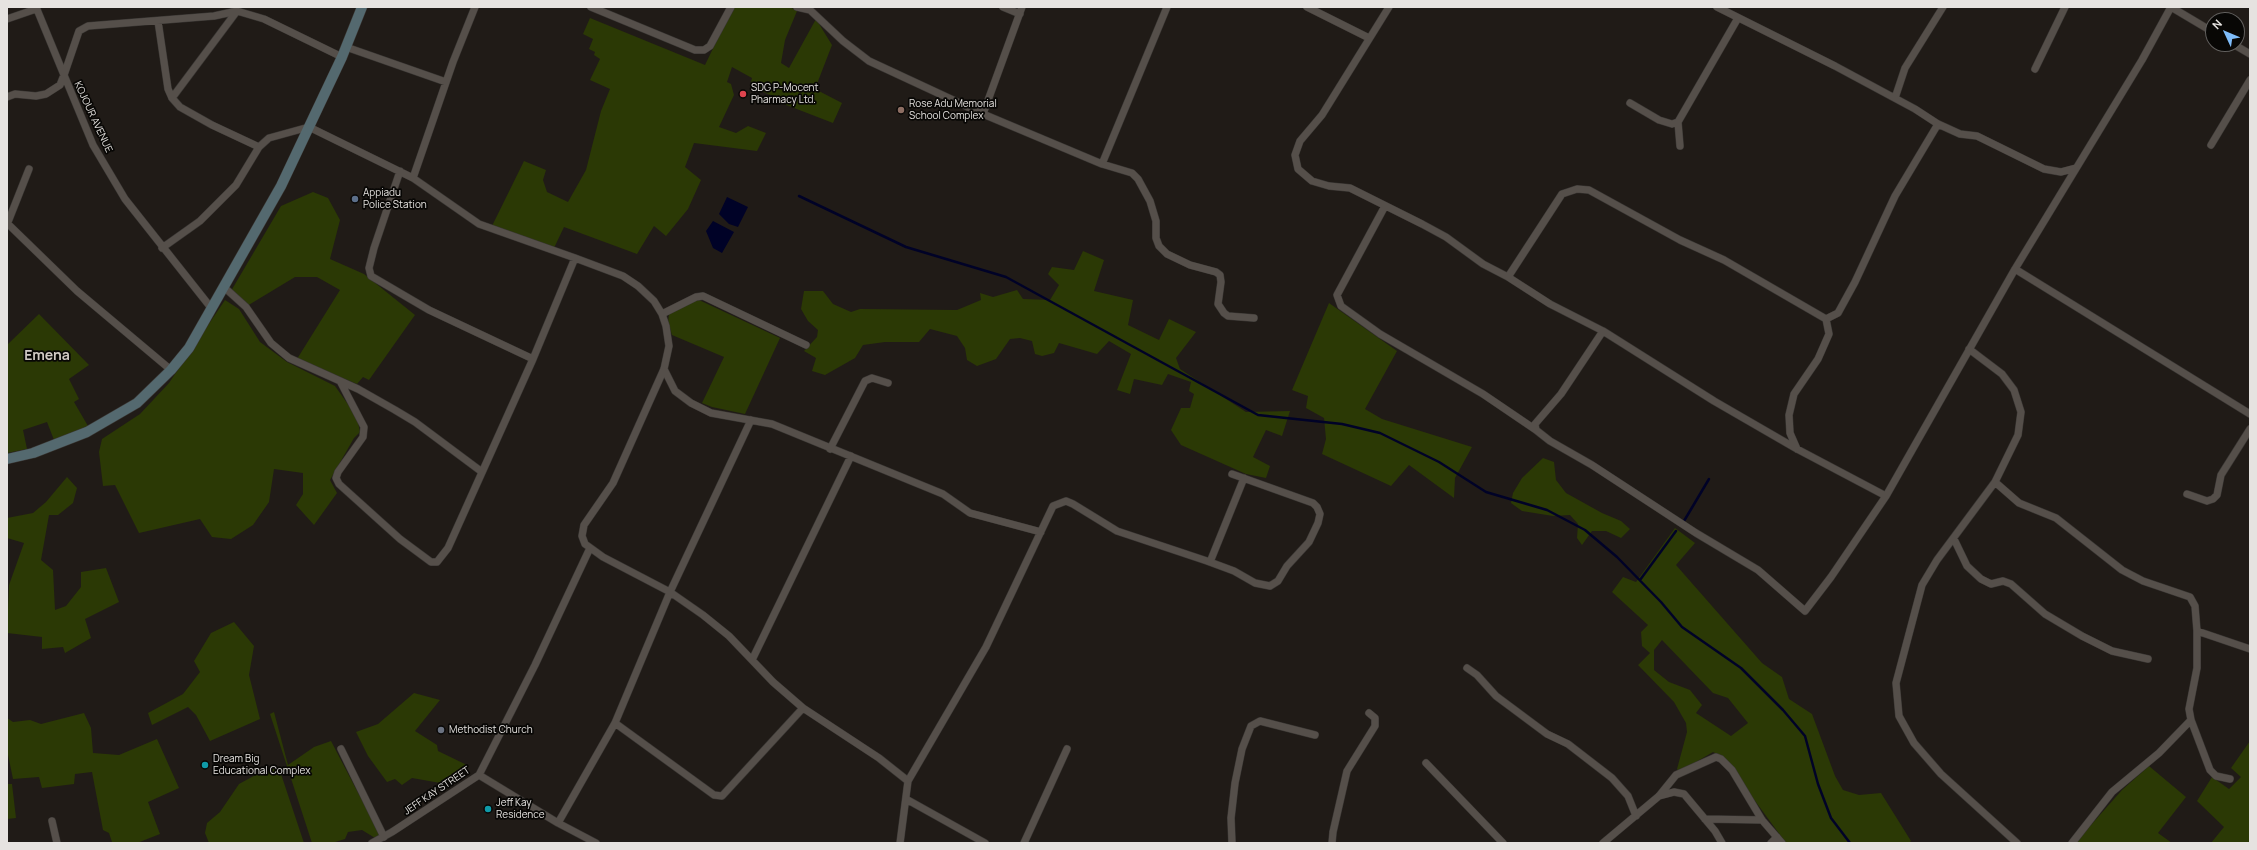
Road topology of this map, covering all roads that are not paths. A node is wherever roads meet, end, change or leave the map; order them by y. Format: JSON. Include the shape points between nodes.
{"nodes":[{"id":1,"x":362,"y":7,"type":"edge"},
{"id":2,"x":475,"y":7,"type":"edge"},
{"id":3,"x":591,"y":7,"type":"edge"},
{"id":4,"x":731,"y":7,"type":"edge"},
{"id":5,"x":797,"y":7,"type":"edge"},
{"id":6,"x":1003,"y":7,"type":"edge"},
{"id":7,"x":1167,"y":7,"type":"edge"},
{"id":8,"x":1307,"y":7,"type":"edge"},
{"id":9,"x":1389,"y":7,"type":"edge"},
{"id":10,"x":1717,"y":7,"type":"edge"},
{"id":11,"x":1943,"y":7,"type":"edge"},
{"id":12,"x":2065,"y":7,"type":"edge"},
{"id":13,"x":2171,"y":7,"type":"edge"},
{"id":14,"x":36,"y":8,"type":"edge"},
{"id":15,"x":1021,"y":10,"type":"edge"},
{"id":16,"x":237,"y":11,"type":"junction"},
{"id":17,"x":1738,"y":18,"type":"junction"},
{"id":18,"x":7,"y":19,"type":"edge"},
{"id":19,"x":158,"y":21,"type":"junction"},
{"id":20,"x":2205,"y":27,"type":"edge"},
{"id":21,"x":1369,"y":38,"type":"junction"},
{"id":22,"x":346,"y":47,"type":"junction"},
{"id":23,"x":342,"y":57,"type":"junction"},
{"id":24,"x":2035,"y":69,"type":"dead end"},
{"id":25,"x":64,"y":75,"type":"junction"},
{"id":26,"x":2250,"y":80,"type":"edge"},
{"id":27,"x":446,"y":82,"type":"junction"},
{"id":28,"x":7,"y":97,"type":"edge"},
{"id":29,"x":172,"y":98,"type":"junction"},
{"id":30,"x":1895,"y":98,"type":"junction"},
{"id":31,"x":1630,"y":103,"type":"dead end"},
{"id":32,"x":983,"y":114,"type":"junction"},
{"id":33,"x":1678,"y":122,"type":"junction"},
{"id":34,"x":1938,"y":124,"type":"junction"},
{"id":35,"x":309,"y":127,"type":"junction"},
{"id":36,"x":2211,"y":145,"type":"dead end"},
{"id":37,"x":1680,"y":146,"type":"dead end"},
{"id":38,"x":259,"y":147,"type":"junction"},
{"id":39,"x":1102,"y":164,"type":"junction"},
{"id":40,"x":2076,"y":168,"type":"junction"},
{"id":41,"x":29,"y":169,"type":"dead end"},
{"id":42,"x":400,"y":172,"type":"junction"},
{"id":43,"x":413,"y":178,"type":"junction"},
{"id":44,"x":1385,"y":206,"type":"junction"},
{"id":45,"x":8,"y":222,"type":"edge"},
{"id":46,"x":162,"y":248,"type":"junction"},
{"id":47,"x":576,"y":258,"type":"junction"},
{"id":48,"x":2015,"y":269,"type":"junction"},
{"id":49,"x":1508,"y":277,"type":"junction"},
{"id":50,"x":225,"y":288,"type":"junction"},
{"id":51,"x":212,"y":309,"type":"junction"},
{"id":52,"x":662,"y":314,"type":"junction"},
{"id":53,"x":1254,"y":318,"type":"dead end"},
{"id":54,"x":1826,"y":319,"type":"junction"},
{"id":55,"x":1603,"y":331,"type":"junction"},
{"id":56,"x":806,"y":345,"type":"dead end"},
{"id":57,"x":1969,"y":349,"type":"junction"},
{"id":58,"x":533,"y":359,"type":"junction"},
{"id":59,"x":664,"y":369,"type":"junction"},
{"id":60,"x":171,"y":370,"type":"junction"},
{"id":61,"x":340,"y":381,"type":"junction"},
{"id":62,"x":888,"y":383,"type":"dead end"},
{"id":63,"x":2250,"y":414,"type":"edge"},
{"id":64,"x":751,"y":420,"type":"junction"},
{"id":65,"x":2250,"y":429,"type":"edge"},
{"id":66,"x":1536,"y":430,"type":"junction"},
{"id":67,"x":830,"y":449,"type":"junction"},
{"id":68,"x":1797,"y":449,"type":"junction"},
{"id":69,"x":851,"y":456,"type":"junction"},
{"id":70,"x":7,"y":459,"type":"edge"},
{"id":71,"x":482,"y":472,"type":"junction"},
{"id":72,"x":1232,"y":474,"type":"dead end"},
{"id":73,"x":1244,"y":478,"type":"junction"},
{"id":74,"x":1995,"y":482,"type":"junction"},
{"id":75,"x":2187,"y":494,"type":"dead end"},
{"id":76,"x":1886,"y":496,"type":"junction"},
{"id":77,"x":1041,"y":532,"type":"junction"},
{"id":78,"x":1954,"y":539,"type":"junction"},
{"id":79,"x":590,"y":548,"type":"junction"},
{"id":80,"x":1210,"y":562,"type":"junction"},
{"id":81,"x":670,"y":592,"type":"junction"},
{"id":82,"x":2197,"y":631,"type":"junction"},
{"id":83,"x":2250,"y":649,"type":"edge"},
{"id":84,"x":2148,"y":659,"type":"dead end"},
{"id":85,"x":752,"y":660,"type":"junction"},
{"id":86,"x":1467,"y":668,"type":"dead end"},
{"id":87,"x":803,"y":708,"type":"junction"},
{"id":88,"x":1370,"y":713,"type":"dead end"},
{"id":89,"x":2191,"y":720,"type":"junction"},
{"id":90,"x":615,"y":723,"type":"junction"},
{"id":91,"x":1316,"y":735,"type":"dead end"},
{"id":92,"x":341,"y":749,"type":"dead end"},
{"id":93,"x":1067,"y":749,"type":"dead end"},
{"id":94,"x":1426,"y":763,"type":"dead end"},
{"id":95,"x":479,"y":775,"type":"junction"},
{"id":96,"x":2230,"y":779,"type":"dead end"},
{"id":97,"x":908,"y":781,"type":"junction"},
{"id":98,"x":1659,"y":796,"type":"junction"},
{"id":99,"x":906,"y":799,"type":"junction"},
{"id":100,"x":1636,"y":816,"type":"junction"},
{"id":101,"x":1705,"y":819,"type":"junction"},
{"id":102,"x":1762,"y":820,"type":"junction"},
{"id":103,"x":52,"y":821,"type":"dead end"},
{"id":104,"x":558,"y":823,"type":"junction"},
{"id":105,"x":384,"y":837,"type":"junction"},
{"id":106,"x":1777,"y":837,"type":"junction"},
{"id":107,"x":1607,"y":842,"type":"edge"},
{"id":108,"x":57,"y":843,"type":"edge"},
{"id":109,"x":372,"y":843,"type":"edge"},
{"id":110,"x":596,"y":843,"type":"edge"},
{"id":111,"x":900,"y":843,"type":"edge"},
{"id":112,"x":985,"y":843,"type":"edge"},
{"id":113,"x":1024,"y":843,"type":"edge"},
{"id":114,"x":1232,"y":843,"type":"edge"},
{"id":115,"x":1332,"y":843,"type":"edge"},
{"id":116,"x":1503,"y":843,"type":"edge"},
{"id":117,"x":1722,"y":843,"type":"edge"},
{"id":118,"x":1771,"y":843,"type":"edge"},
{"id":119,"x":1782,"y":843,"type":"edge"},
{"id":120,"x":2017,"y":843,"type":"edge"},
{"id":121,"x":2072,"y":843,"type":"edge"}],
"edges":[{"from":1,"to":22,"type":"street"},
{"from":2,"to":27,"type":"street"},
{"from":3,"to":4,"type":"street","via":[[699,50],[710,46]]},
{"from":5,"to":32,"type":"street","via":[[810,10],[869,61]]},
{"from":6,"to":15,"type":"street"},
{"from":7,"to":39,"type":"street"},
{"from":8,"to":21,"type":"street"},
{"from":9,"to":21,"type":"street"},
{"from":10,"to":17,"type":"street"},
{"from":11,"to":30,"type":"street","via":[[1905,68]]},
{"from":12,"to":24,"type":"street"},
{"from":13,"to":20,"type":"street"},
{"from":13,"to":40,"type":"street"},
{"from":14,"to":18,"type":"street"},
{"from":14,"to":25,"type":"street"},
{"from":15,"to":32,"type":"street"},
{"from":16,"to":19,"type":"street","name":"KOJOUR AVENUE","via":[[214,16]]},
{"from":16,"to":23,"type":"street","name":"KOJOUR AVENUE","via":[[264,19]]},
{"from":16,"to":29,"type":"street"},
{"from":17,"to":30,"type":"street"},
{"from":17,"to":33,"type":"street"},
{"from":19,"to":25,"type":"street","name":"KOJOUR AVENUE","via":[[88,26],[79,31]]},
{"from":19,"to":29,"type":"street","via":[[168,89]]},
{"from":21,"to":44,"type":"street","via":[[1322,115],[1300,141],[1295,155],[1298,168],[1312,181],[1350,188]]},
{"from":22,"to":23,"type":"street"},
{"from":22,"to":27,"type":"street"},
{"from":23,"to":35,"type":"street"},
{"from":25,"to":28,"type":"street","via":[[60,85],[46,94],[15,94]]},
{"from":25,"to":46,"type":"street","name":"KOJOUR AVENUE","via":[[94,145],[125,199]]},
{"from":26,"to":36,"type":"street"},
{"from":27,"to":43,"type":"street"},
{"from":29,"to":38,"type":"street","via":[[180,107]]},
{"from":30,"to":34,"type":"street"},
{"from":31,"to":33,"type":"street","via":[[1659,120],[1672,124]]},
{"from":32,"to":39,"type":"street"},
{"from":33,"to":37,"type":"street"},
{"from":34,"to":40,"type":"street","via":[[1960,134],[1977,136],[2044,169],[2061,172]]},
{"from":34,"to":54,"type":"street","via":[[1895,196],[1838,313]]},
{"from":35,"to":38,"type":"street","via":[[269,138]]},
{"from":35,"to":42,"type":"street"},
{"from":35,"to":50,"type":"street","via":[[281,186]]},
{"from":38,"to":46,"type":"street","via":[[236,185],[200,221]]},
{"from":39,"to":53,"type":"street","via":[[1132,173],[1138,179],[1150,201],[1159,246],[1167,254],[1220,275],[1218,304],[1224,313],[1228,316]]},
{"from":40,"to":48,"type":"street"},
{"from":41,"to":45,"type":"street"},
{"from":42,"to":43,"type":"street"},
{"from":42,"to":58,"type":"street","via":[[374,248],[369,268],[371,276],[429,310]]},
{"from":43,"to":47,"type":"street","via":[[479,224]]},
{"from":44,"to":49,"type":"street","via":[[1446,237],[1483,264]]},
{"from":44,"to":66,"type":"street","via":[[1337,294],[1340,306],[1380,334],[1483,394]]},
{"from":45,"to":60,"type":"street","via":[[77,291]]},
{"from":46,"to":51,"type":"street","name":"KOJOUR AVENUE"},
{"from":47,"to":52,"type":"street","via":[[628,279],[654,301]]},
{"from":47,"to":58,"type":"street"},
{"from":48,"to":57,"type":"street"},
{"from":48,"to":63,"type":"street"},
{"from":49,"to":54,"type":"street","via":[[1562,194],[1578,189],[1589,190],[1680,240],[1724,260]]},
{"from":49,"to":55,"type":"street","via":[[1550,304]]},
{"from":50,"to":51,"type":"street"},
{"from":50,"to":61,"type":"street","via":[[246,307],[271,343],[289,358]]},
{"from":51,"to":60,"type":"street","via":[[189,348]]},
{"from":52,"to":56,"type":"street","via":[[703,296]]},
{"from":52,"to":59,"type":"street","via":[[669,346]]},
{"from":54,"to":68,"type":"street","via":[[1829,334],[1818,359],[1794,394],[1790,408],[1790,433]]},
{"from":55,"to":66,"type":"street","via":[[1561,394],[1535,424]]},
{"from":55,"to":68,"type":"street","via":[[1714,401]]},
{"from":57,"to":74,"type":"street","via":[[2002,374],[2014,390],[2021,412],[2018,435]]},
{"from":57,"to":76,"type":"street"},
{"from":58,"to":71,"type":"street"},
{"from":59,"to":64,"type":"street","via":[[675,391],[690,403],[711,413]]},
{"from":59,"to":79,"type":"street","via":[[614,483],[584,525],[582,536]]},
{"from":60,"to":70,"type":"street","via":[[137,403],[87,432],[33,453]]},
{"from":61,"to":71,"type":"street","via":[[415,422]]},
{"from":61,"to":71,"type":"street","via":[[364,427],[363,437],[338,472],[336,478],[339,484],[400,539],[431,562],[437,562],[444,556]]},
{"from":62,"to":67,"type":"street","via":[[872,378],[865,381]]},
{"from":64,"to":67,"type":"street","via":[[772,424]]},
{"from":64,"to":81,"type":"street"},
{"from":65,"to":75,"type":"street","via":[[2221,475],[2214,499],[2207,501]]},
{"from":66,"to":76,"type":"street","via":[[1758,570],[1805,611]]},
{"from":67,"to":69,"type":"street"},
{"from":68,"to":76,"type":"street"},
{"from":69,"to":77,"type":"street","via":[[943,494],[970,513]]},
{"from":69,"to":85,"type":"street"},
{"from":72,"to":73,"type":"street"},
{"from":73,"to":80,"type":"street"},
{"from":73,"to":80,"type":"street","via":[[1313,503],[1320,514],[1318,523],[1309,542],[1286,566],[1278,581],[1270,586],[1255,583]]},
{"from":74,"to":78,"type":"street"},
{"from":74,"to":82,"type":"street","via":[[2019,503],[2056,518],[2122,570],[2143,581],[2190,598],[2195,606]]},
{"from":77,"to":80,"type":"street","via":[[1053,506],[1066,501],[1117,531]]},
{"from":77,"to":97,"type":"street","via":[[986,647]]},
{"from":78,"to":84,"type":"street","via":[[1968,566],[1981,579],[1991,584],[2003,581],[2011,584],[2045,614],[2082,636],[2112,651]]},
{"from":78,"to":120,"type":"street","via":[[1922,585],[1896,683],[1899,716],[1914,743],[1941,774]]},
{"from":79,"to":81,"type":"street"},
{"from":79,"to":95,"type":"street"},
{"from":81,"to":85,"type":"street","via":[[703,614]]},
{"from":81,"to":90,"type":"street"},
{"from":82,"to":83,"type":"street"},
{"from":82,"to":89,"type":"street","via":[[2197,668],[2189,708]]},
{"from":85,"to":87,"type":"street"},
{"from":86,"to":100,"type":"street","via":[[1496,696],[1548,734],[1568,744],[1612,778],[1628,796]]},
{"from":87,"to":90,"type":"street","via":[[722,796],[714,795]]},
{"from":87,"to":97,"type":"street","via":[[873,754]]},
{"from":88,"to":115,"type":"street","via":[[1375,718],[1375,726],[1347,771]]},
{"from":89,"to":96,"type":"street","via":[[2210,770],[2216,776]]},
{"from":89,"to":121,"type":"street","via":[[2159,753],[2112,792]]},
{"from":90,"to":104,"type":"street"},
{"from":91,"to":114,"type":"street","via":[[1260,721],[1251,726],[1242,749],[1235,783],[1231,818]]},
{"from":92,"to":105,"type":"street"},
{"from":93,"to":113,"type":"street"},
{"from":94,"to":116,"type":"street"},
{"from":95,"to":104,"type":"street","name":"JEFF KAY STREET"},
{"from":95,"to":105,"type":"street","name":"JEFF KAY STREET"},
{"from":97,"to":99,"type":"street"},
{"from":98,"to":100,"type":"street"},
{"from":98,"to":101,"type":"street","via":[[1674,792],[1684,794]]},
{"from":98,"to":102,"type":"street","via":[[1676,775],[1716,757],[1732,770]]},
{"from":99,"to":111,"type":"street"},
{"from":99,"to":112,"type":"street"},
{"from":100,"to":107,"type":"street"},
{"from":101,"to":102,"type":"street"},
{"from":101,"to":117,"type":"street"},
{"from":102,"to":106,"type":"street"},
{"from":103,"to":108,"type":"street"},
{"from":104,"to":110,"type":"street","name":"JEFF KAY STREET"},
{"from":105,"to":109,"type":"street","name":"JEFF KAY STREET"},
{"from":106,"to":118,"type":"street"},
{"from":106,"to":119,"type":"street"}]}
